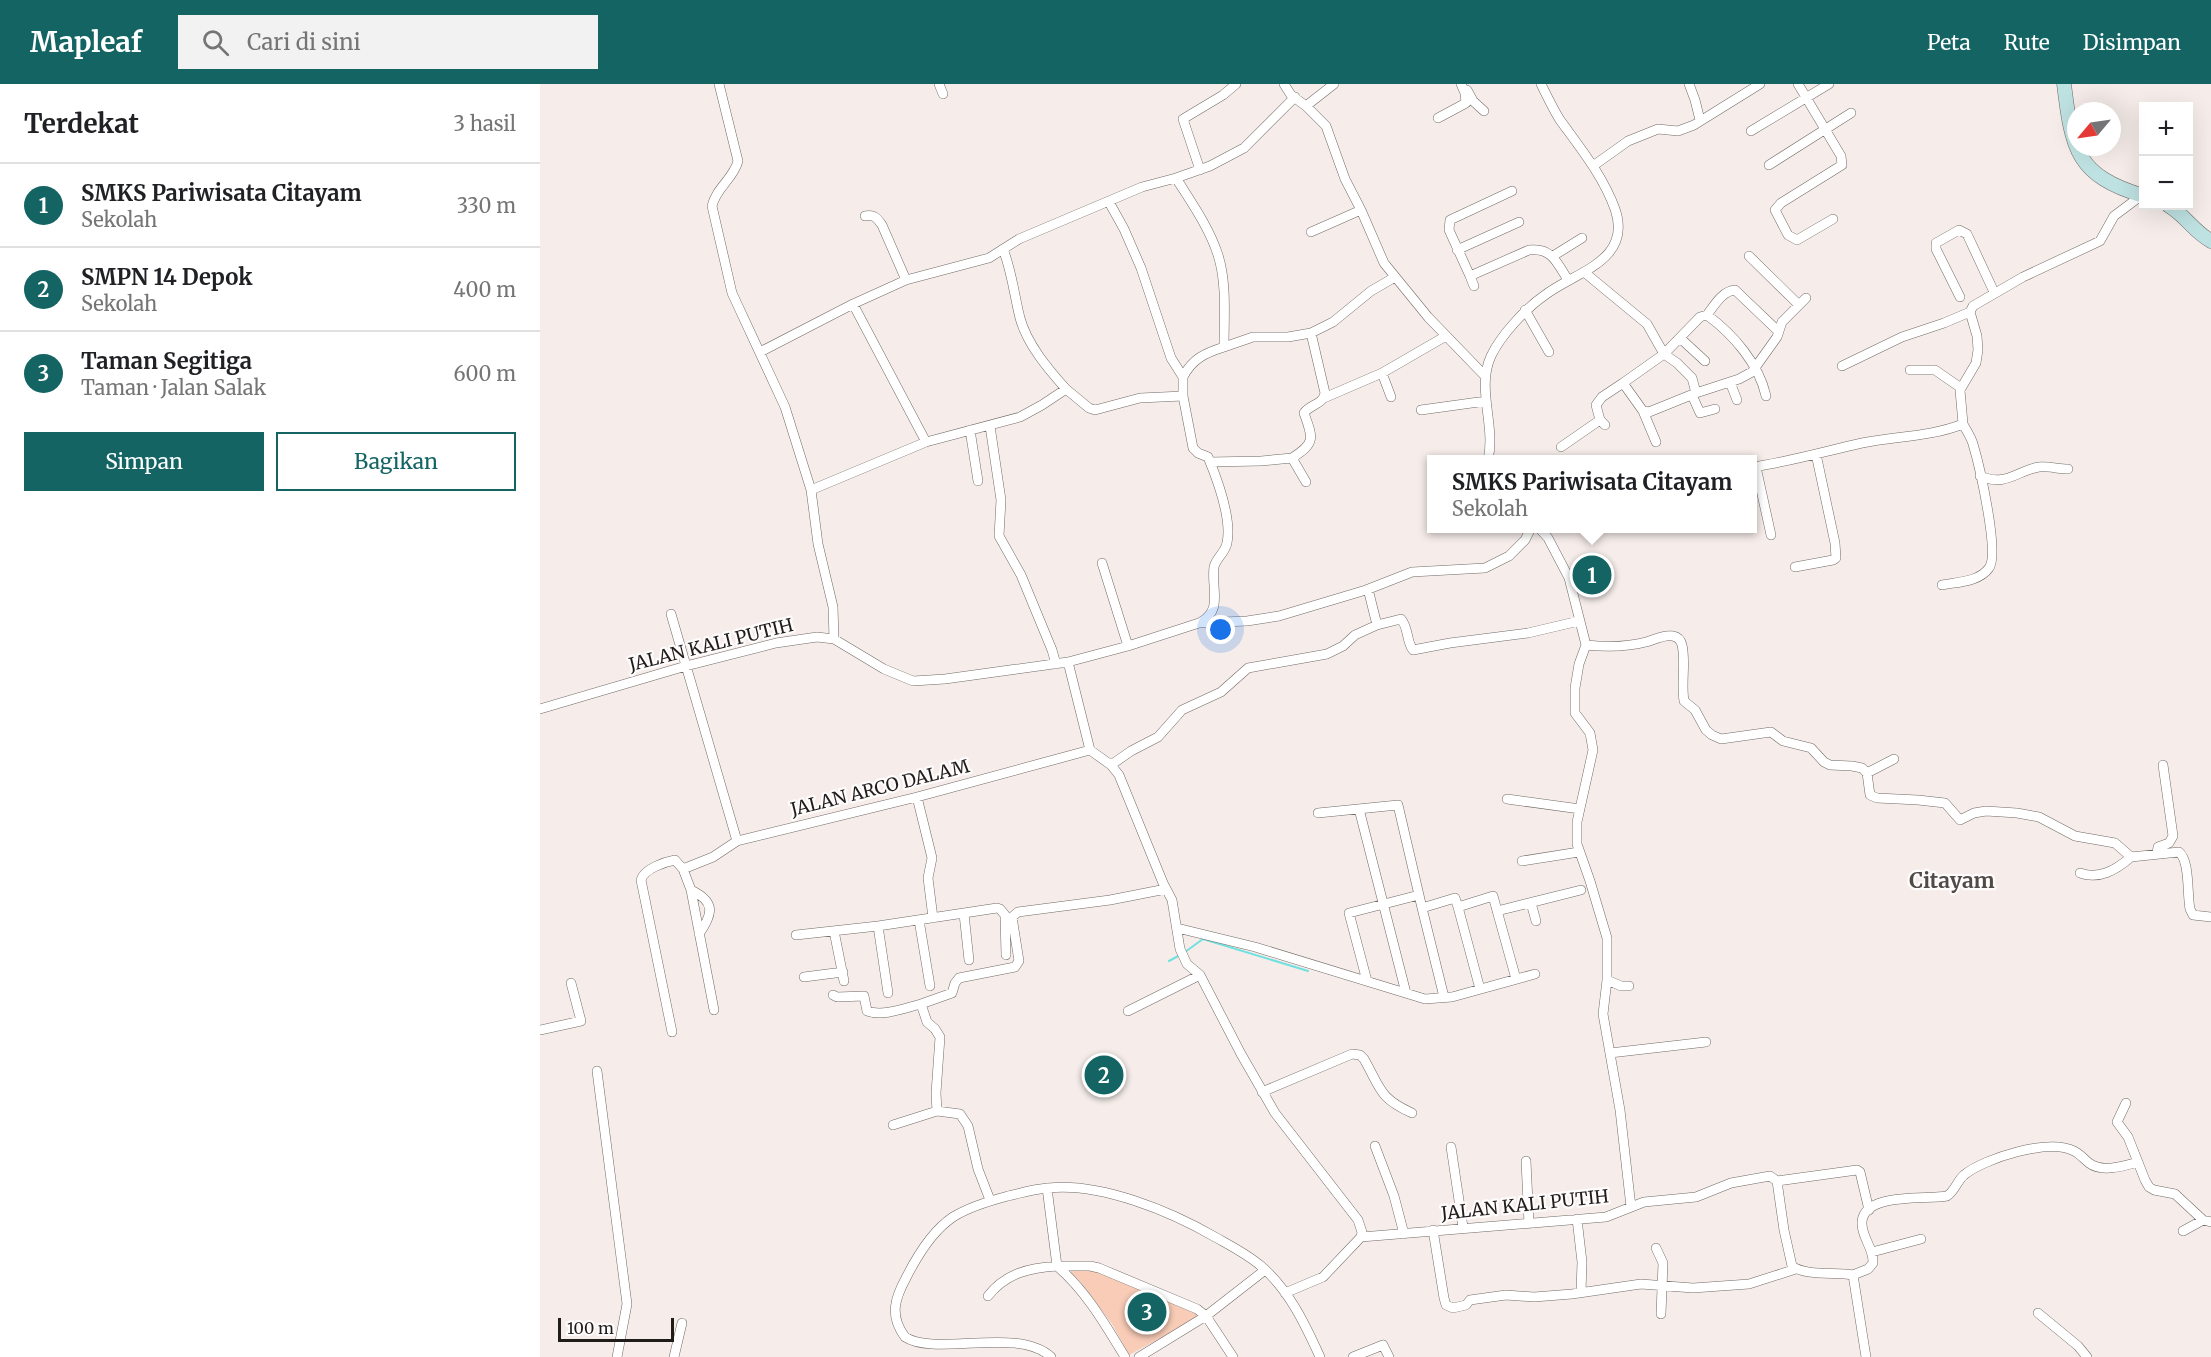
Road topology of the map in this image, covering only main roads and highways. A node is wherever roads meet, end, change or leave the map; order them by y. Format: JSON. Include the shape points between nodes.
{"nodes":[{"id":1,"x":2064,"y":84,"type":"edge"},
{"id":2,"x":2139,"y":194,"type":"edge"},
{"id":3,"x":2175,"y":210,"type":"edge"},
{"id":4,"x":2211,"y":241,"type":"edge"}],
"edges":[{"from":1,"to":2,"type":"main road","via":[[2070,127],[2081,159],[2109,183]]},
{"from":3,"to":4,"type":"main road"}]}
